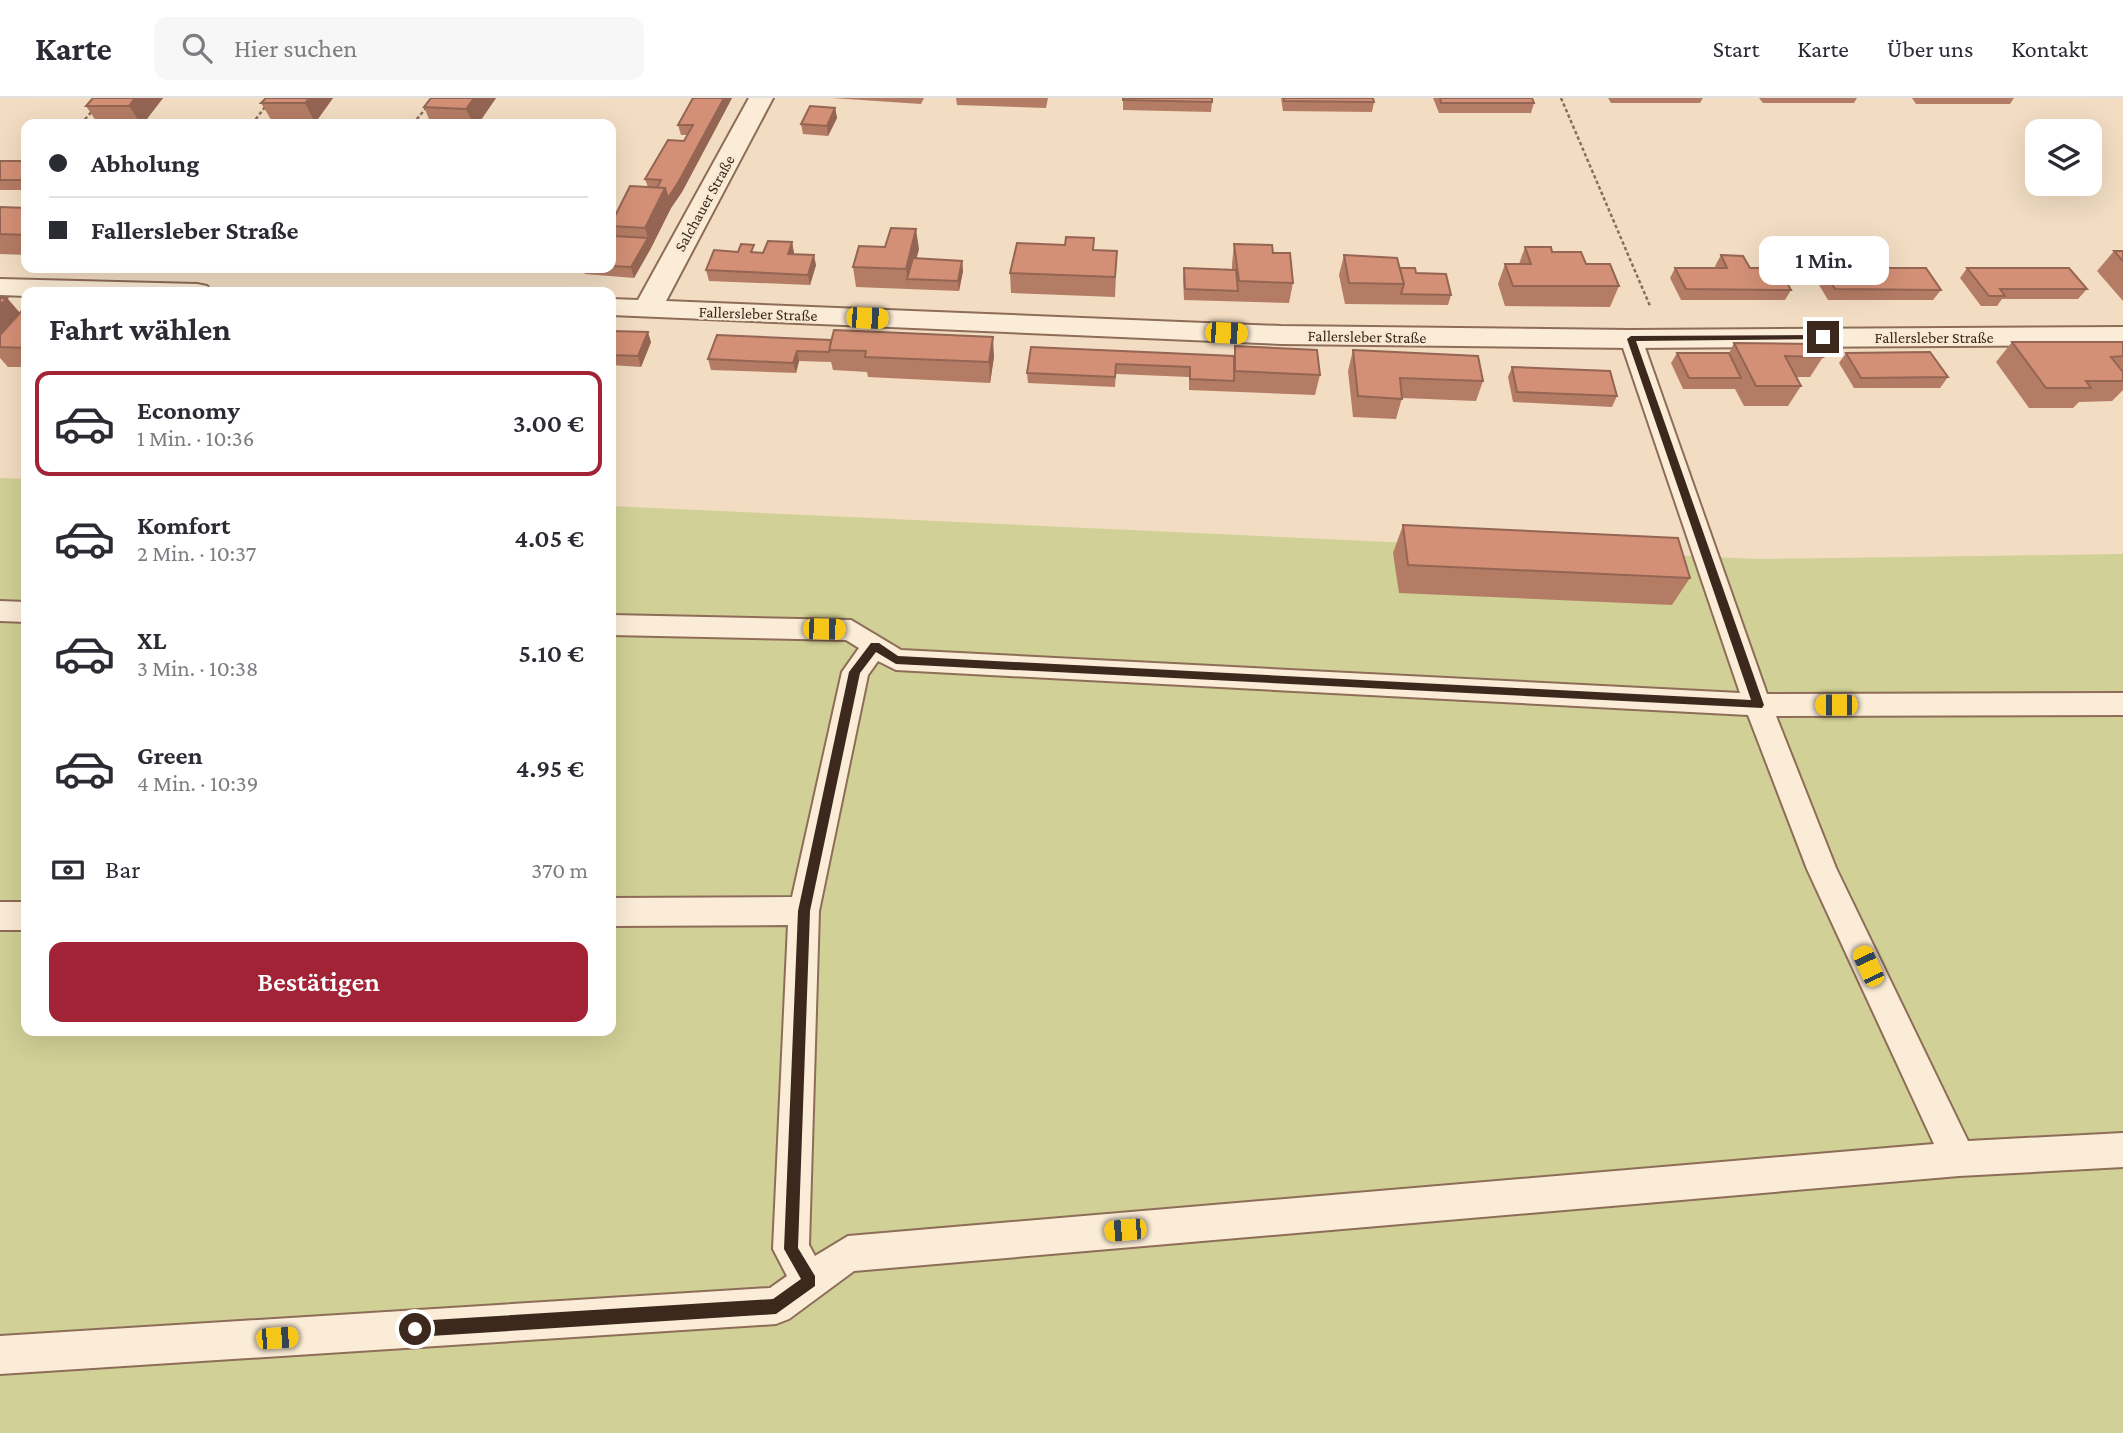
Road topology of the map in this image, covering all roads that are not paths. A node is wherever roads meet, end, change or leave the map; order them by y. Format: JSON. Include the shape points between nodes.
{"nodes":[{"id":1,"x":761,"y":98,"type":"edge"},
{"id":2,"x":0,"y":287,"type":"edge"},
{"id":3,"x":21,"y":288,"type":"edge"},
{"id":4,"x":616,"y":307,"type":"edge"},
{"id":5,"x":647,"y":309,"type":"junction"},
{"id":6,"x":2123,"y":336,"type":"edge"},
{"id":7,"x":1631,"y":339,"type":"junction"},
{"id":8,"x":0,"y":611,"type":"edge"},
{"id":9,"x":21,"y":612,"type":"edge"},
{"id":10,"x":616,"y":625,"type":"edge"},
{"id":11,"x":875,"y":646,"type":"junction"},
{"id":12,"x":2123,"y":704,"type":"edge"},
{"id":13,"x":1758,"y":705,"type":"junction"},
{"id":14,"x":804,"y":911,"type":"junction"},
{"id":15,"x":616,"y":912,"type":"edge"},
{"id":16,"x":0,"y":916,"type":"edge"},
{"id":17,"x":21,"y":916,"type":"edge"},
{"id":18,"x":2123,"y":1150,"type":"edge"},
{"id":19,"x":1959,"y":1159,"type":"junction"},
{"id":20,"x":810,"y":1281,"type":"junction"},
{"id":21,"x":0,"y":1355,"type":"edge"}],
"edges":[{"from":1,"to":5,"type":"street","name":"Salchauer Straße"},
{"from":2,"to":3,"type":"street"},
{"from":4,"to":5,"type":"street","name":"Fallersleber Straße"},
{"from":5,"to":7,"type":"street","name":"Fallersleber Straße","via":[[1281,335]]},
{"from":6,"to":7,"type":"street","name":"Fallersleber Straße"},
{"from":7,"to":13,"type":"lane"},
{"from":8,"to":9,"type":"lane"},
{"from":10,"to":11,"type":"lane","via":[[851,630]]},
{"from":11,"to":13,"type":"lane","via":[[896,660]]},
{"from":11,"to":14,"type":"lane","via":[[855,672]]},
{"from":12,"to":13,"type":"lane"},
{"from":13,"to":19,"type":"lane","via":[[1822,869]]},
{"from":14,"to":15,"type":"lane"},
{"from":14,"to":20,"type":"lane","via":[[791,1249]]},
{"from":16,"to":17,"type":"lane"},
{"from":18,"to":19,"type":"lane"},
{"from":19,"to":20,"type":"lane","via":[[848,1254]]},
{"from":20,"to":21,"type":"lane","via":[[776,1306]]}]}
